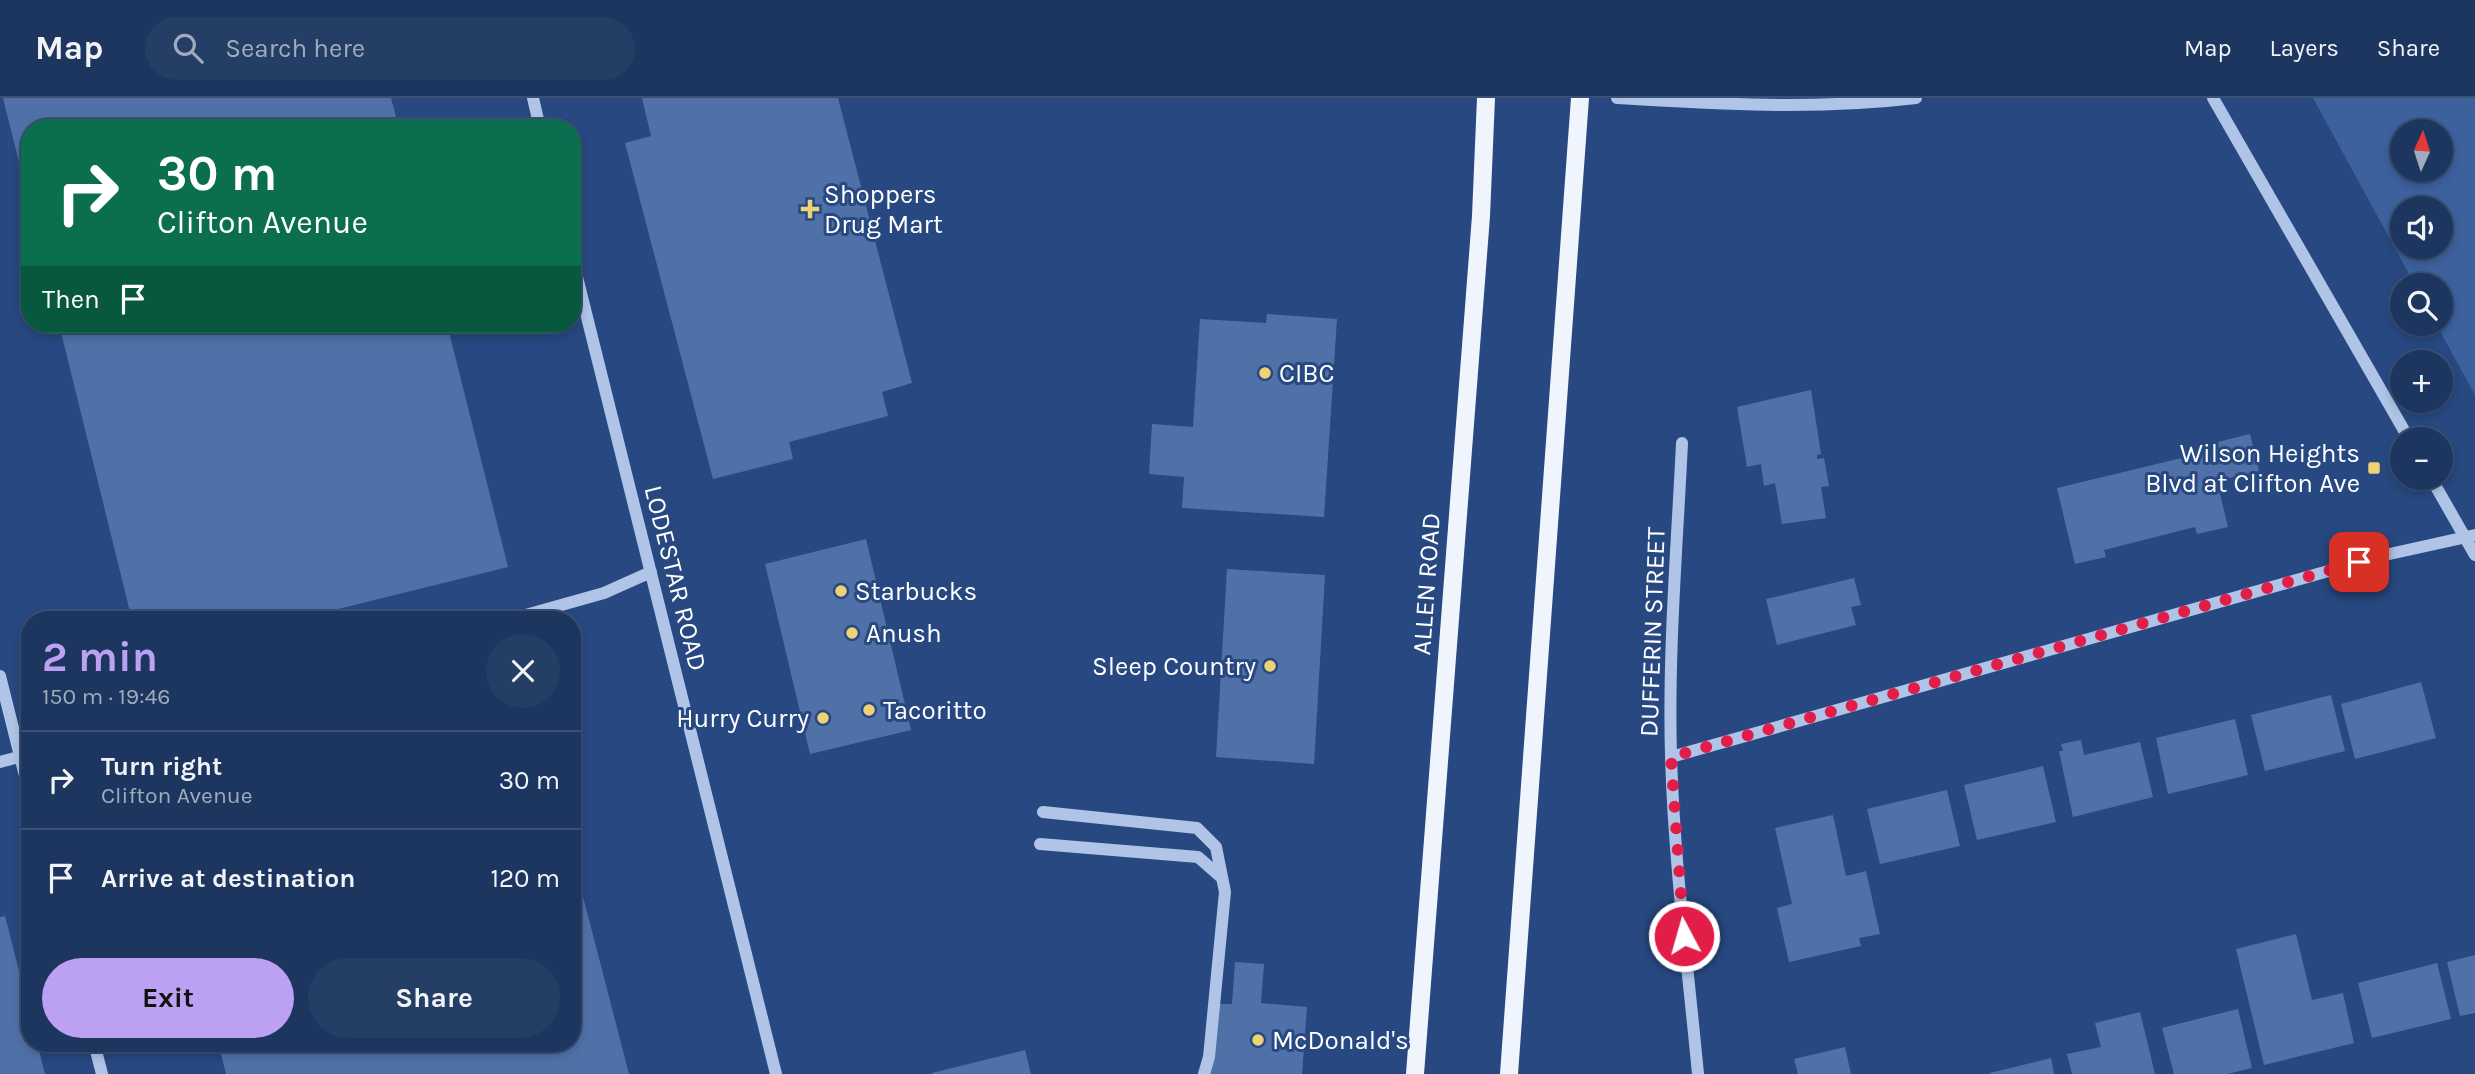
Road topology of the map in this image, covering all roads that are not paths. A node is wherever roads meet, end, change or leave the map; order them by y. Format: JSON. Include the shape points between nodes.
{"nodes":[{"id":1,"x":533,"y":98,"type":"edge"},
{"id":2,"x":1486,"y":98,"type":"edge"},
{"id":3,"x":1580,"y":98,"type":"edge"},
{"id":4,"x":1616,"y":98,"type":"edge"},
{"id":5,"x":1916,"y":98,"type":"edge"},
{"id":6,"x":2213,"y":98,"type":"edge"},
{"id":7,"x":538,"y":119,"type":"edge"},
{"id":8,"x":581,"y":293,"type":"edge"},
{"id":9,"x":2402,"y":427,"type":"edge"},
{"id":10,"x":1682,"y":443,"type":"dead end"},
{"id":11,"x":2439,"y":490,"type":"edge"},
{"id":12,"x":2470,"y":536,"type":"edge"},
{"id":13,"x":2475,"y":555,"type":"edge"},
{"id":14,"x":651,"y":572,"type":"junction"},
{"id":15,"x":540,"y":611,"type":"edge"},
{"id":16,"x":0,"y":676,"type":"edge"},
{"id":17,"x":21,"y":743,"type":"edge"},
{"id":18,"x":21,"y":757,"type":"edge"},
{"id":19,"x":1671,"y":757,"type":"junction"},
{"id":20,"x":0,"y":762,"type":"edge"},
{"id":21,"x":1043,"y":812,"type":"dead end"},
{"id":22,"x":1040,"y":844,"type":"dead end"},
{"id":23,"x":1222,"y":878,"type":"junction"},
{"id":24,"x":96,"y":1052,"type":"edge"},
{"id":25,"x":102,"y":1074,"type":"edge"},
{"id":26,"x":776,"y":1074,"type":"edge"},
{"id":27,"x":1204,"y":1074,"type":"edge"},
{"id":28,"x":1415,"y":1074,"type":"edge"},
{"id":29,"x":1509,"y":1074,"type":"edge"},
{"id":30,"x":1698,"y":1074,"type":"edge"}],
"edges":[{"from":1,"to":7,"type":"street"},
{"from":2,"to":28,"type":"main road","name":"ALLEN ROAD","via":[[1481,216]]},
{"from":3,"to":29,"type":"main road"},
{"from":4,"to":5,"type":"street","via":[[1726,106]]},
{"from":6,"to":9,"type":"street"},
{"from":8,"to":14,"type":"street","name":"LODESTAR ROAD"},
{"from":10,"to":19,"type":"street","name":"DUFFERIN STREET"},
{"from":11,"to":12,"type":"street"},
{"from":12,"to":13,"type":"street"},
{"from":12,"to":19,"type":"street","via":[[2372,558]]},
{"from":14,"to":15,"type":"street","via":[[604,593]]},
{"from":14,"to":26,"type":"street","name":"LODESTAR ROAD"},
{"from":16,"to":17,"type":"street"},
{"from":18,"to":20,"type":"street"},
{"from":19,"to":30,"type":"street","name":"DUFFERIN STREET"},
{"from":21,"to":23,"type":"street","via":[[1197,828],[1216,847]]},
{"from":22,"to":23,"type":"street","via":[[1198,858]]},
{"from":23,"to":27,"type":"street","via":[[1225,892],[1215,1002]]},
{"from":24,"to":25,"type":"street"}]}
